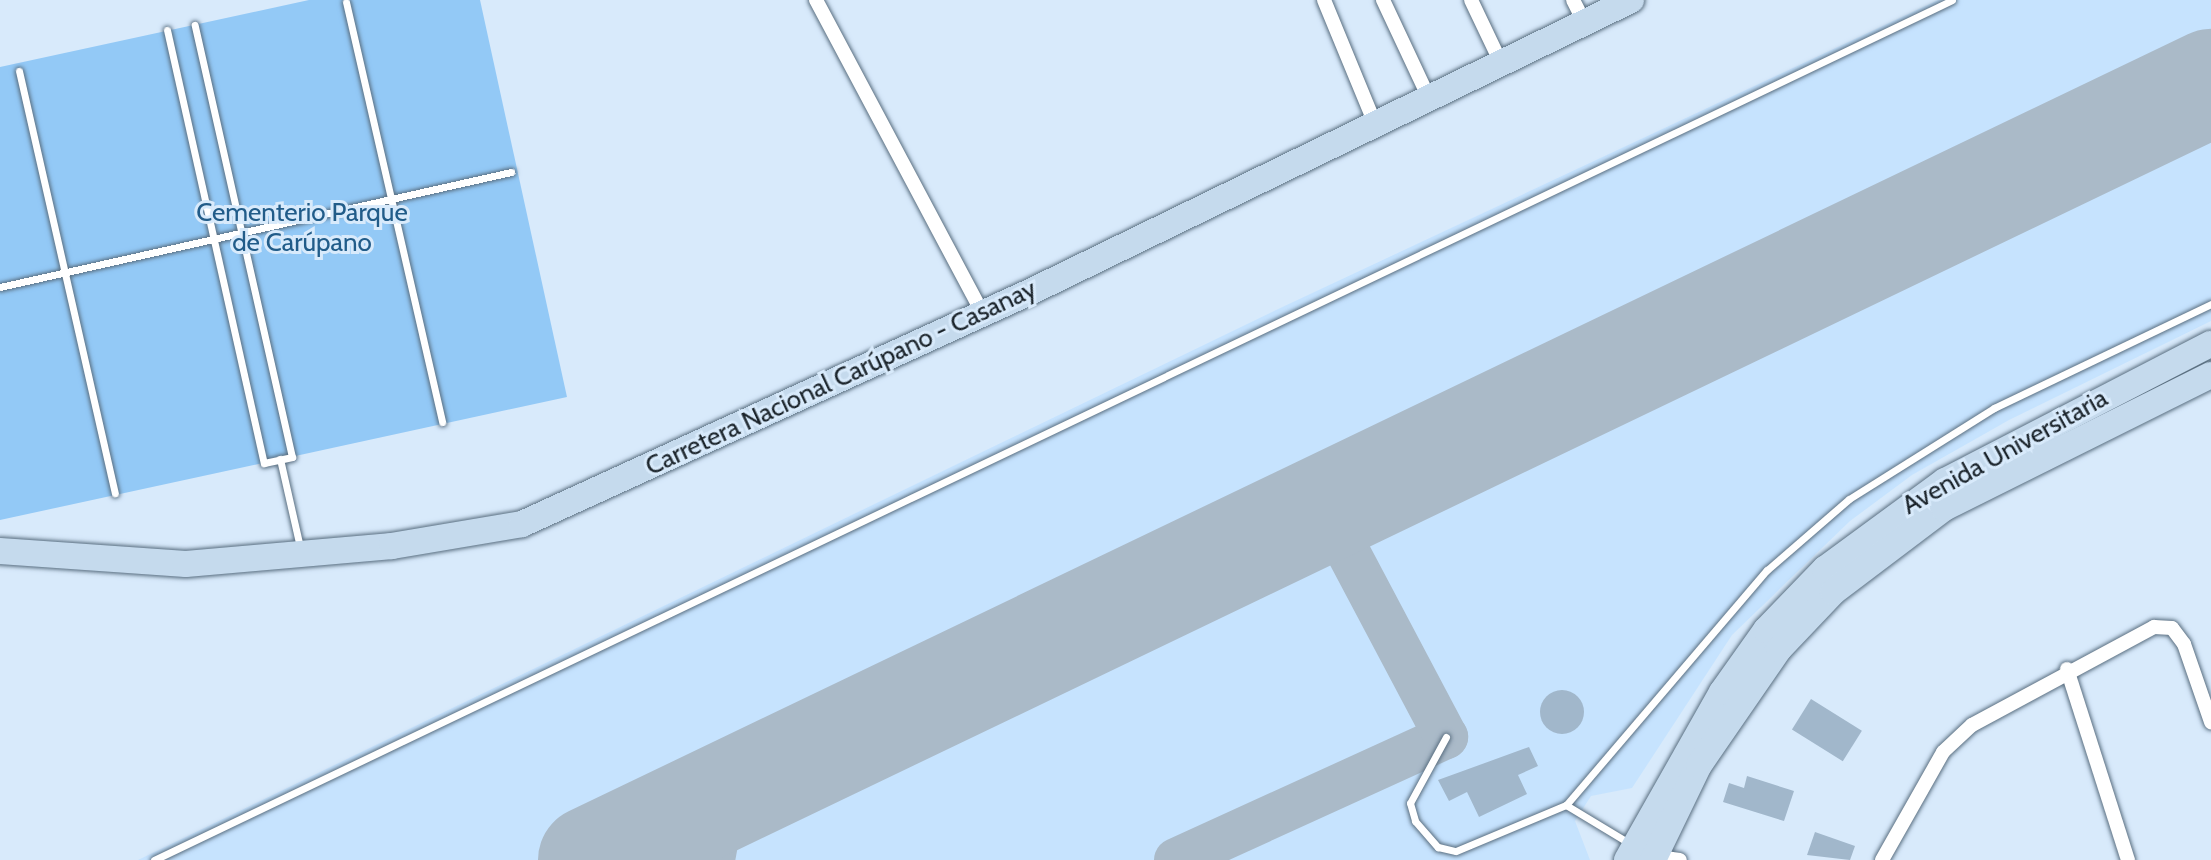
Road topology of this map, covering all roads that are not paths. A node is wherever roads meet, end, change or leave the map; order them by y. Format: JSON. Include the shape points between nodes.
{"nodes":[{"id":1,"x":816,"y":0,"type":"edge"},
{"id":2,"x":1324,"y":0,"type":"edge"},
{"id":3,"x":1383,"y":0,"type":"edge"},
{"id":4,"x":1471,"y":0,"type":"edge"},
{"id":5,"x":1631,"y":0,"type":"edge"},
{"id":6,"x":1952,"y":0,"type":"edge"},
{"id":7,"x":346,"y":2,"type":"edge"},
{"id":8,"x":1578,"y":11,"type":"edge"},
{"id":9,"x":195,"y":25,"type":"dead end"},
{"id":10,"x":167,"y":30,"type":"dead end"},
{"id":11,"x":1501,"y":63,"type":"junction"},
{"id":12,"x":19,"y":71,"type":"dead end"},
{"id":13,"x":1429,"y":98,"type":"junction"},
{"id":14,"x":1375,"y":124,"type":"junction"},
{"id":15,"x":511,"y":172,"type":"dead end"},
{"id":16,"x":392,"y":199,"type":"junction"},
{"id":17,"x":242,"y":233,"type":"junction"},
{"id":18,"x":213,"y":239,"type":"junction"},
{"id":19,"x":65,"y":272,"type":"junction"},
{"id":20,"x":0,"y":287,"type":"edge"},
{"id":21,"x":2211,"y":304,"type":"edge"},
{"id":22,"x":983,"y":314,"type":"junction"},
{"id":23,"x":2211,"y":344,"type":"edge"},
{"id":24,"x":2211,"y":375,"type":"edge"},
{"id":25,"x":442,"y":422,"type":"dead end"},
{"id":26,"x":280,"y":459,"type":"junction"},
{"id":27,"x":115,"y":493,"type":"dead end"},
{"id":28,"x":0,"y":551,"type":"edge"},
{"id":29,"x":301,"y":554,"type":"junction"},
{"id":30,"x":2067,"y":669,"type":"junction"},
{"id":31,"x":2211,"y":722,"type":"edge"},
{"id":32,"x":1446,"y":737,"type":"dead end"},
{"id":33,"x":1566,"y":805,"type":"junction"},
{"id":34,"x":1650,"y":857,"type":"edge"},
{"id":35,"x":154,"y":860,"type":"edge"},
{"id":36,"x":1882,"y":860,"type":"edge"},
{"id":37,"x":2128,"y":860,"type":"edge"}],
"edges":[{"from":1,"to":22,"type":"street"},
{"from":2,"to":14,"type":"street"},
{"from":3,"to":13,"type":"street"},
{"from":4,"to":11,"type":"street"},
{"from":5,"to":8,"type":"highway","name":"Carretera Nacional Carúpano - Casanay"},
{"from":6,"to":35,"type":"lane"},
{"from":7,"to":16,"type":"lane"},
{"from":8,"to":11,"type":"highway","name":"Carretera Nacional Carúpano - Casanay"},
{"from":9,"to":17,"type":"lane"},
{"from":10,"to":18,"type":"lane"},
{"from":11,"to":13,"type":"highway","name":"Carretera Nacional Carúpano - Casanay"},
{"from":12,"to":19,"type":"lane"},
{"from":13,"to":14,"type":"highway","name":"Carretera Nacional Carúpano - Casanay"},
{"from":14,"to":22,"type":"highway","name":"Carretera Nacional Carúpano - Casanay"},
{"from":15,"to":16,"type":"lane"},
{"from":16,"to":17,"type":"lane"},
{"from":16,"to":25,"type":"lane"},
{"from":17,"to":18,"type":"lane"},
{"from":17,"to":26,"type":"lane","via":[[292,457]]},
{"from":18,"to":19,"type":"lane"},
{"from":18,"to":26,"type":"lane","via":[[264,463]]},
{"from":19,"to":20,"type":"lane"},
{"from":19,"to":27,"type":"lane"},
{"from":21,"to":33,"type":"lane","via":[[1994,408],[1849,499],[1767,570]]},
{"from":22,"to":29,"type":"highway","name":"Carretera Nacional Carúpano - Casanay","via":[[522,524]]},
{"from":23,"to":34,"type":"highway","name":"Avenida Universitaria","via":[[1945,481],[1825,569],[1766,630],[1722,692]]},
{"from":24,"to":34,"type":"highway","name":"Avenida Universitaria","via":[[1944,508],[1833,592],[1779,649],[1699,765]]},
{"from":26,"to":29,"type":"lane"},
{"from":28,"to":29,"type":"highway","name":"Carretera Nacional Carúpano - Casanay","via":[[186,564]]},
{"from":30,"to":31,"type":"street","via":[[2154,627],[2172,628]]},
{"from":30,"to":36,"type":"street","via":[[1972,725],[1943,752]]},
{"from":30,"to":37,"type":"street"},
{"from":32,"to":33,"type":"lane","via":[[1410,803],[1438,847],[1456,851]]},
{"from":33,"to":34,"type":"lane"}]}
